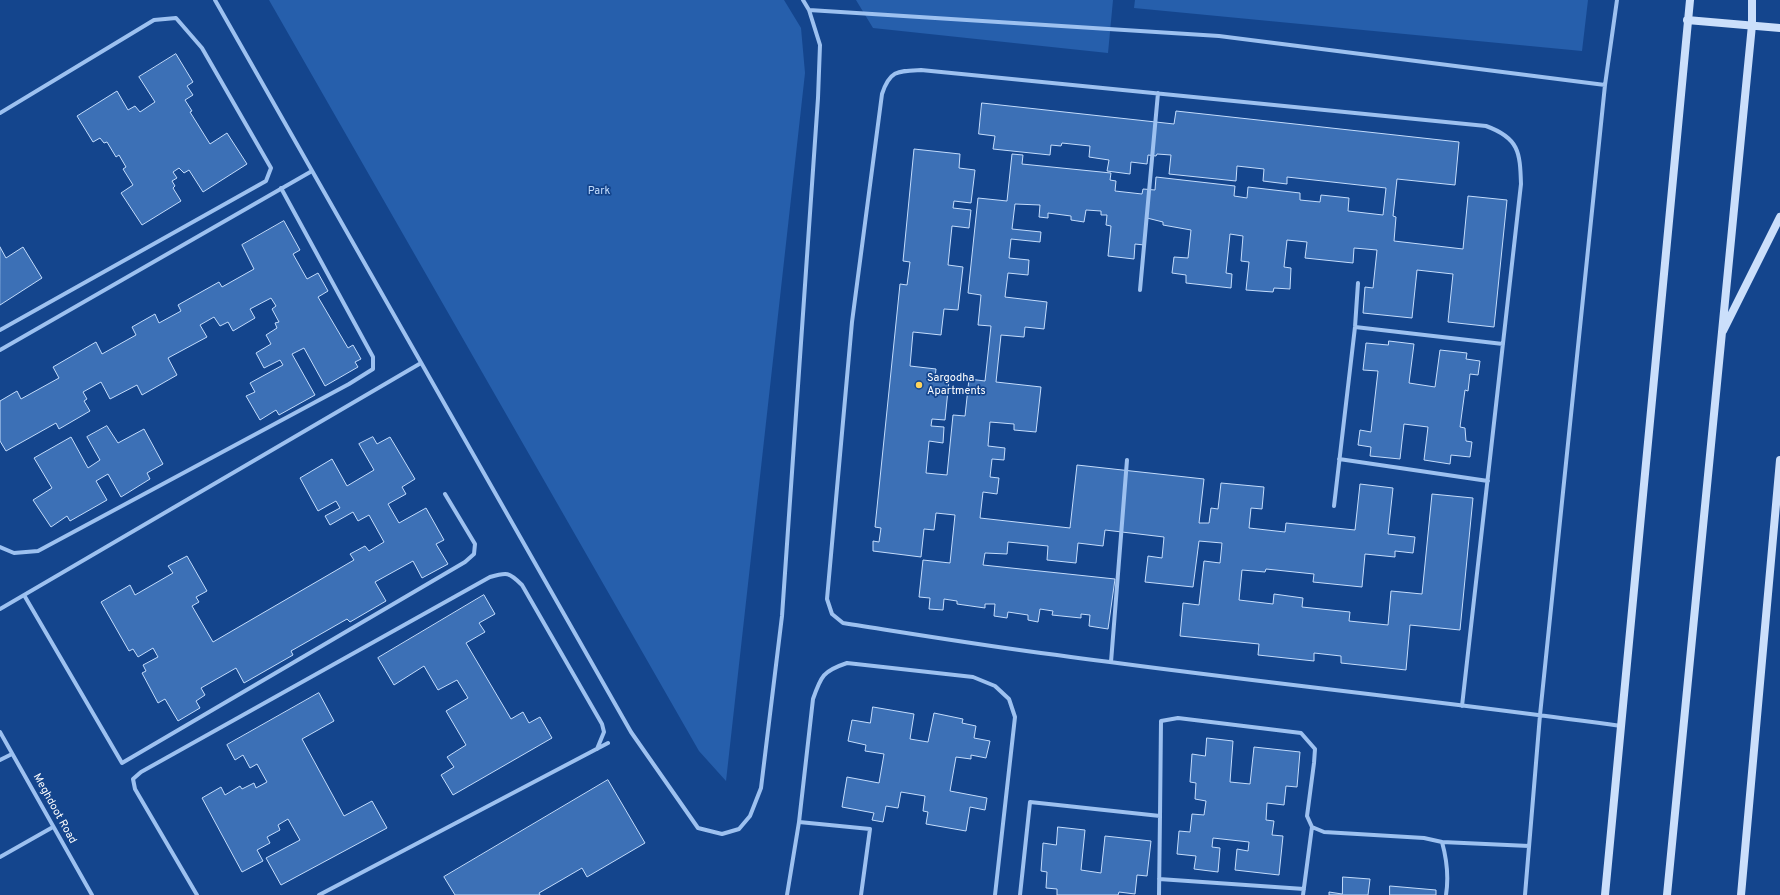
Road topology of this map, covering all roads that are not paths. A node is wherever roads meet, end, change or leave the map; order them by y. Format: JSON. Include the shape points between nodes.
{"nodes":[{"id":1,"x":215,"y":0,"type":"edge"},
{"id":2,"x":803,"y":0,"type":"edge"},
{"id":3,"x":1617,"y":0,"type":"edge"},
{"id":4,"x":1690,"y":0,"type":"edge"},
{"id":5,"x":1752,"y":0,"type":"edge"},
{"id":6,"x":809,"y":10,"type":"junction"},
{"id":7,"x":1688,"y":20,"type":"junction"},
{"id":8,"x":1752,"y":25,"type":"junction"},
{"id":9,"x":1780,"y":28,"type":"edge"},
{"id":10,"x":1605,"y":84,"type":"junction"},
{"id":11,"x":1158,"y":93,"type":"junction"},
{"id":12,"x":0,"y":114,"type":"edge"},
{"id":13,"x":312,"y":171,"type":"junction"},
{"id":14,"x":281,"y":188,"type":"junction"},
{"id":15,"x":1780,"y":217,"type":"edge"},
{"id":16,"x":1358,"y":283,"type":"dead end"},
{"id":17,"x":1140,"y":290,"type":"dead end"},
{"id":18,"x":1355,"y":327,"type":"junction"},
{"id":19,"x":0,"y":330,"type":"edge"},
{"id":20,"x":1721,"y":335,"type":"junction"},
{"id":21,"x":1503,"y":344,"type":"junction"},
{"id":22,"x":0,"y":350,"type":"edge"},
{"id":23,"x":421,"y":363,"type":"junction"},
{"id":24,"x":1339,"y":459,"type":"junction"},
{"id":25,"x":1128,"y":460,"type":"dead end"},
{"id":26,"x":1780,"y":460,"type":"edge"},
{"id":27,"x":1488,"y":481,"type":"junction"},
{"id":28,"x":445,"y":494,"type":"dead end"},
{"id":29,"x":1334,"y":506,"type":"dead end"},
{"id":30,"x":0,"y":547,"type":"edge"},
{"id":31,"x":24,"y":595,"type":"junction"},
{"id":32,"x":0,"y":609,"type":"edge"},
{"id":33,"x":1111,"y":662,"type":"junction"},
{"id":34,"x":1462,"y":706,"type":"junction"},
{"id":35,"x":1540,"y":715,"type":"junction"},
{"id":36,"x":1621,"y":726,"type":"junction"},
{"id":37,"x":0,"y":732,"type":"edge"},
{"id":38,"x":608,"y":743,"type":"dead end"},
{"id":39,"x":597,"y":749,"type":"junction"},
{"id":40,"x":12,"y":754,"type":"junction"},
{"id":41,"x":0,"y":760,"type":"edge"},
{"id":42,"x":1160,"y":816,"type":"junction"},
{"id":43,"x":799,"y":822,"type":"junction"},
{"id":44,"x":53,"y":827,"type":"junction"},
{"id":45,"x":1312,"y":827,"type":"junction"},
{"id":46,"x":1442,"y":842,"type":"junction"},
{"id":47,"x":1529,"y":846,"type":"junction"},
{"id":48,"x":0,"y":857,"type":"edge"},
{"id":49,"x":1159,"y":879,"type":"junction"},
{"id":50,"x":1304,"y":889,"type":"junction"},
{"id":51,"x":92,"y":895,"type":"edge"},
{"id":52,"x":197,"y":895,"type":"edge"},
{"id":53,"x":319,"y":895,"type":"edge"},
{"id":54,"x":787,"y":895,"type":"edge"},
{"id":55,"x":861,"y":895,"type":"edge"},
{"id":56,"x":995,"y":895,"type":"edge"},
{"id":57,"x":1020,"y":895,"type":"edge"},
{"id":58,"x":1159,"y":895,"type":"edge"},
{"id":59,"x":1303,"y":895,"type":"edge"},
{"id":60,"x":1446,"y":895,"type":"edge"},
{"id":61,"x":1525,"y":895,"type":"edge"},
{"id":62,"x":1605,"y":895,"type":"edge"},
{"id":63,"x":1666,"y":895,"type":"edge"},
{"id":64,"x":1741,"y":895,"type":"edge"}],
"edges":[{"from":1,"to":13,"type":"street"},
{"from":2,"to":6,"type":"street"},
{"from":3,"to":10,"type":"street"},
{"from":4,"to":7,"type":"main road"},
{"from":5,"to":8,"type":"main road"},
{"from":6,"to":10,"type":"street","via":[[1219,36]]},
{"from":6,"to":23,"type":"street","via":[[820,45],[818,98],[782,616],[761,788],[750,816],[739,829],[722,834],[698,828],[636,738]]},
{"from":7,"to":8,"type":"main road"},
{"from":7,"to":36,"type":"main road"},
{"from":8,"to":9,"type":"main road"},
{"from":8,"to":20,"type":"main road"},
{"from":10,"to":35,"type":"street"},
{"from":11,"to":17,"type":"street"},
{"from":11,"to":21,"type":"street","via":[[1486,126],[1502,132],[1514,145],[1520,158],[1521,184]]},
{"from":11,"to":33,"type":"street","via":[[921,70],[900,71],[887,80],[882,94],[852,322],[827,599],[832,614],[843,623]]},
{"from":12,"to":19,"type":"street","via":[[154,20],[176,18],[202,48],[271,168],[266,181]]},
{"from":13,"to":14,"type":"street"},
{"from":13,"to":23,"type":"street"},
{"from":14,"to":22,"type":"street"},
{"from":14,"to":30,"type":"street","via":[[373,357],[373,369],[38,551],[14,553]]},
{"from":15,"to":20,"type":"main road"},
{"from":16,"to":18,"type":"street"},
{"from":18,"to":21,"type":"street"},
{"from":18,"to":24,"type":"street"},
{"from":20,"to":63,"type":"main road"},
{"from":21,"to":27,"type":"street"},
{"from":23,"to":31,"type":"street"},
{"from":24,"to":27,"type":"street"},
{"from":24,"to":29,"type":"street"},
{"from":25,"to":33,"type":"street"},
{"from":26,"to":64,"type":"main road"},
{"from":27,"to":34,"type":"street"},
{"from":28,"to":31,"type":"street","via":[[475,544],[474,554],[465,562],[122,763]]},
{"from":31,"to":32,"type":"street"},
{"from":33,"to":34,"type":"street"},
{"from":34,"to":35,"type":"street"},
{"from":35,"to":36,"type":"street"},
{"from":35,"to":47,"type":"street"},
{"from":36,"to":62,"type":"main road"},
{"from":37,"to":40,"type":"street","name":"Meghdoot Road"},
{"from":38,"to":39,"type":"street"},
{"from":39,"to":52,"type":"street","via":[[604,732],[602,724],[522,584],[514,576],[504,572],[490,577],[141,772],[133,779],[135,789]]},
{"from":39,"to":53,"type":"street"},
{"from":40,"to":41,"type":"street"},
{"from":40,"to":44,"type":"street","name":"Meghdoot Road"},
{"from":42,"to":45,"type":"street","via":[[1161,721],[1178,718],[1301,733],[1315,749],[1307,816]]},
{"from":42,"to":49,"type":"street"},
{"from":42,"to":57,"type":"street","via":[[1030,802]]},
{"from":43,"to":54,"type":"street"},
{"from":43,"to":55,"type":"street","via":[[870,829]]},
{"from":43,"to":56,"type":"street","via":[[813,699],[819,682],[830,669],[847,663],[973,677],[995,686],[1009,700],[1015,717]]},
{"from":44,"to":48,"type":"street"},
{"from":44,"to":51,"type":"street","name":"Meghdoot Road"},
{"from":45,"to":46,"type":"street","via":[[1324,832],[1424,838]]},
{"from":45,"to":50,"type":"street"},
{"from":46,"to":47,"type":"street"},
{"from":46,"to":60,"type":"street","via":[[1448,879]]},
{"from":47,"to":61,"type":"street"},
{"from":49,"to":50,"type":"street"},
{"from":49,"to":58,"type":"street"},
{"from":50,"to":59,"type":"street"}]}
